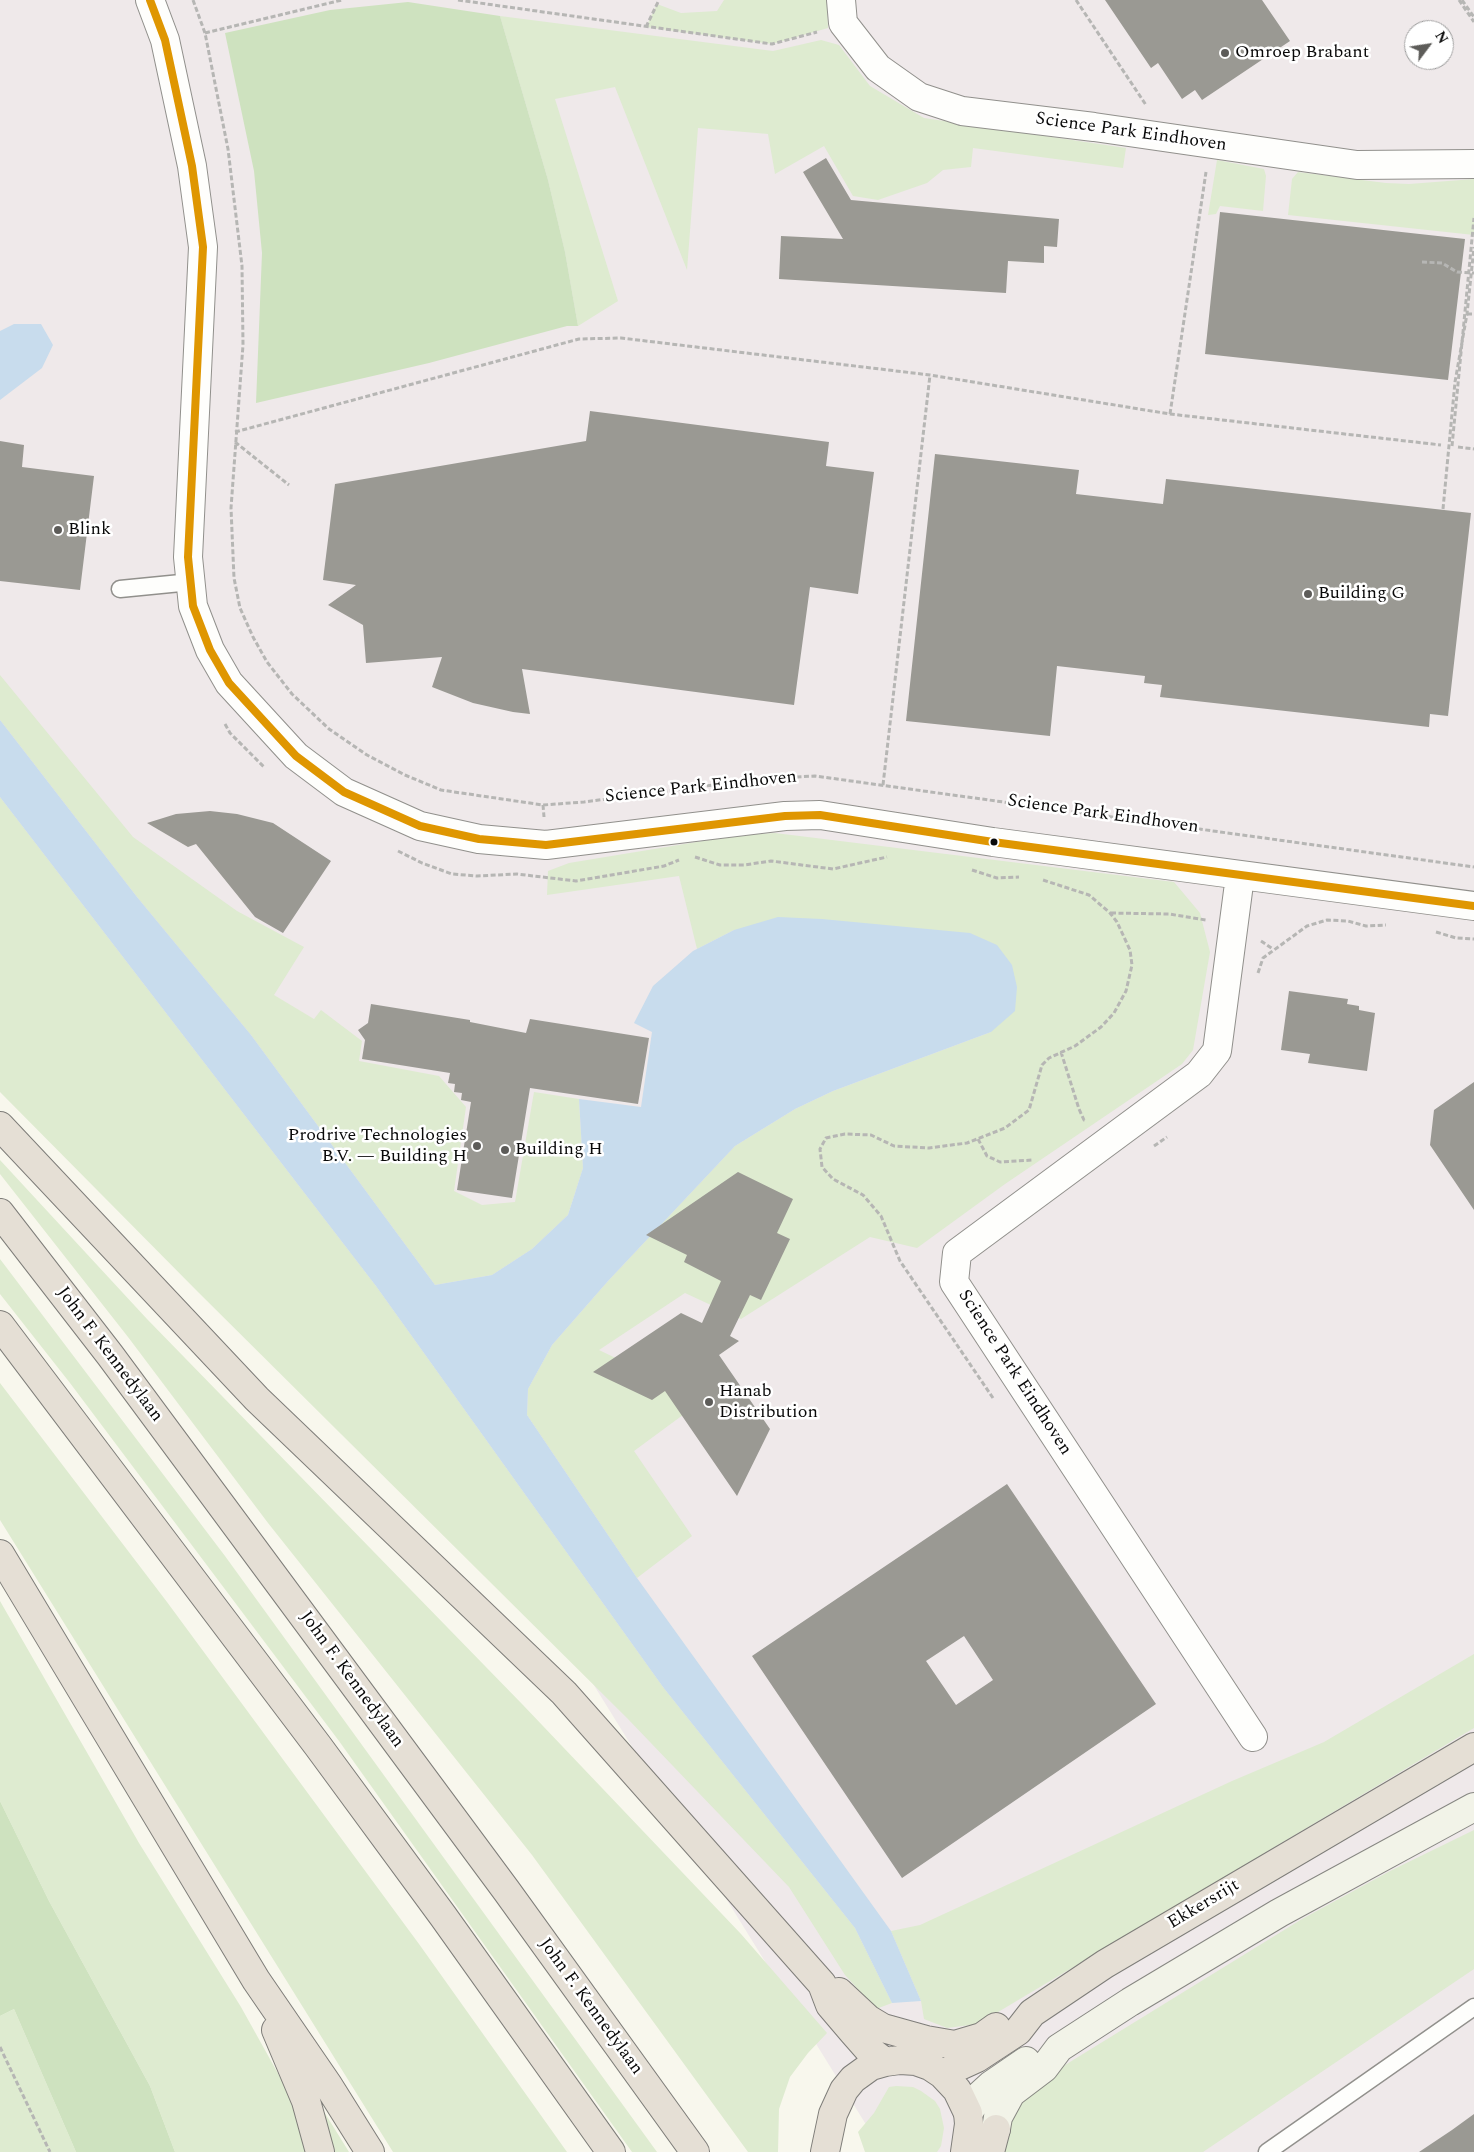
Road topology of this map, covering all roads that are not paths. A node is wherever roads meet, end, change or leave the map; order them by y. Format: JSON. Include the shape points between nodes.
{"nodes":[{"id":1,"x":150,"y":0,"type":"edge"},
{"id":2,"x":842,"y":11,"type":"edge"},
{"id":3,"x":1474,"y":164,"type":"edge"},
{"id":4,"x":191,"y":582,"type":"junction"},
{"id":5,"x":120,"y":589,"type":"dead end"},
{"id":6,"x":1240,"y":876,"type":"junction"},
{"id":7,"x":1474,"y":906,"type":"edge"},
{"id":8,"x":0,"y":1126,"type":"edge"},
{"id":9,"x":0,"y":1213,"type":"edge"},
{"id":10,"x":0,"y":1325,"type":"edge"},
{"id":11,"x":0,"y":1554,"type":"edge"},
{"id":12,"x":1254,"y":1737,"type":"dead end"},
{"id":13,"x":1474,"y":1747,"type":"edge"},
{"id":14,"x":1474,"y":1807,"type":"edge"},
{"id":15,"x":256,"y":1980,"type":"junction"},
{"id":16,"x":822,"y":1984,"type":"junction"},
{"id":17,"x":1474,"y":2007,"type":"edge"},
{"id":18,"x":1032,"y":2013,"type":"junction"},
{"id":19,"x":1059,"y":2048,"type":"junction"},
{"id":20,"x":885,"y":2062,"type":"junction"},
{"id":21,"x":942,"y":2074,"type":"junction"},
{"id":22,"x":968,"y":2113,"type":"junction"},
{"id":23,"x":993,"y":2141,"type":"edge"},
{"id":24,"x":320,"y":2152,"type":"edge"},
{"id":25,"x":370,"y":2152,"type":"edge"},
{"id":26,"x":611,"y":2152,"type":"edge"},
{"id":27,"x":696,"y":2152,"type":"edge"},
{"id":28,"x":825,"y":2152,"type":"edge"},
{"id":29,"x":965,"y":2152,"type":"edge"},
{"id":30,"x":1267,"y":2152,"type":"edge"}],
"edges":[{"from":1,"to":4,"type":"street","name":"Science Park Eindhoven","via":[[165,40],[192,166],[202,247],[188,557]]},
{"from":2,"to":3,"type":"street","name":"Science Park Eindhoven","via":[[878,68],[919,97],[962,111],[1357,165]]},
{"from":4,"to":5,"type":"lane"},
{"from":4,"to":6,"type":"street","name":"Science Park Eindhoven","via":[[193,606],[210,650],[229,683],[254,712],[296,756],[344,792],[420,826],[479,839],[546,845],[785,816],[820,815]]},
{"from":6,"to":7,"type":"street","name":"Science Park Eindhoven"},
{"from":6,"to":12,"type":"street","name":"Science Park Eindhoven","via":[[1217,1051],[1199,1074],[957,1253],[954,1282]]},
{"from":8,"to":16,"type":"highway","via":[[257,1399],[564,1693]]},
{"from":9,"to":27,"type":"highway","name":"John F. Kennedylaan","via":[[121,1370]]},
{"from":10,"to":26,"type":"highway","via":[[318,1746]]},
{"from":11,"to":15,"type":"highway"},
{"from":13,"to":18,"type":"highway","name":"Ekkersrijt","via":[[1105,1964]]},
{"from":14,"to":19,"type":"main road","via":[[1279,1913]]},
{"from":15,"to":24,"type":"highway","via":[[306,2101]]},
{"from":15,"to":25,"type":"highway"},
{"from":16,"to":18,"type":"highway","via":[[842,1994],[868,2019],[883,2028],[955,2045],[982,2037],[1009,2018]]},
{"from":16,"to":20,"type":"highway","via":[[830,2005],[868,2049]]},
{"from":17,"to":30,"type":"lane"},
{"from":18,"to":21,"type":"highway","name":"Ekkersrijt","via":[[1018,2031],[976,2058]]},
{"from":19,"to":22,"type":"main road","via":[[1035,2054],[1000,2078],[980,2095]]},
{"from":19,"to":23,"type":"main road","via":[[1044,2068],[1011,2093],[998,2117]]},
{"from":20,"to":21,"type":"highway","via":[[916,2062]]},
{"from":20,"to":28,"type":"highway","via":[[862,2072],[844,2090],[834,2114]]},
{"from":21,"to":22,"type":"highway","via":[[957,2090]]},
{"from":22,"to":29,"type":"highway","via":[[969,2135]]}]}
